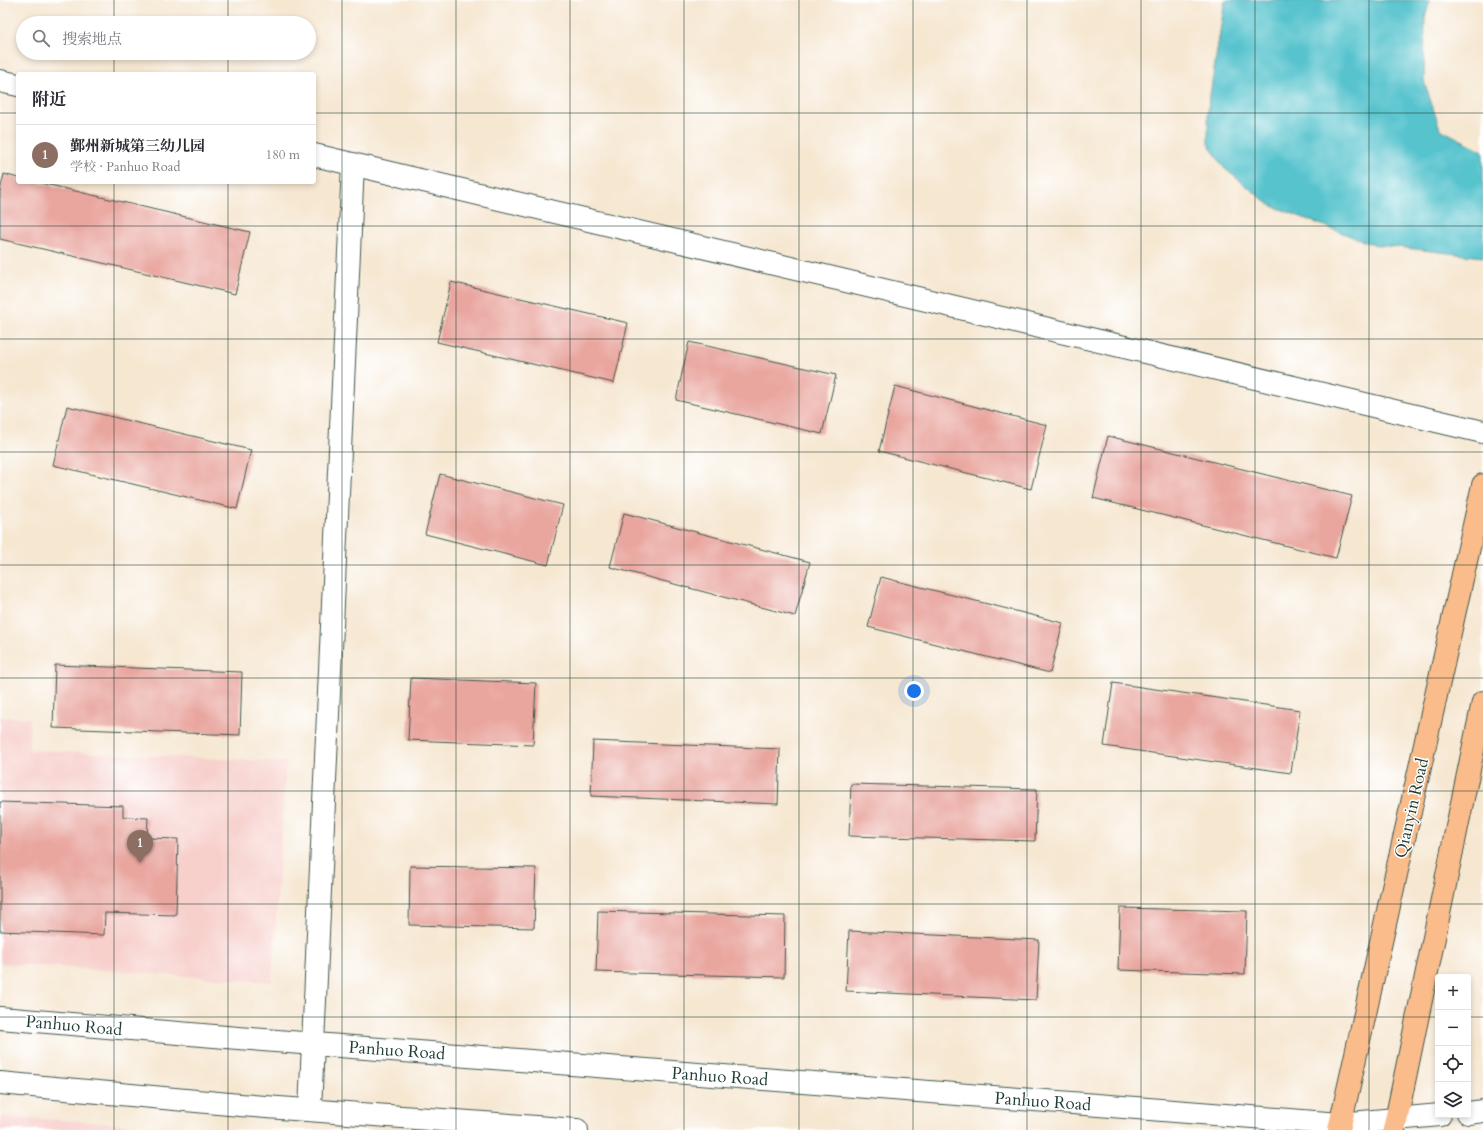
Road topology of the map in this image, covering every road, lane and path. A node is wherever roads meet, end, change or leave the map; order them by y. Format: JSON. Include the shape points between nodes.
{"nodes":[{"id":1,"x":0,"y":81,"type":"edge"},
{"id":2,"x":16,"y":85,"type":"edge"},
{"id":3,"x":316,"y":155,"type":"edge"},
{"id":4,"x":353,"y":164,"type":"junction"},
{"id":5,"x":1483,"y":432,"type":"edge"},
{"id":6,"x":1483,"y":485,"type":"edge"},
{"id":7,"x":1483,"y":702,"type":"edge"},
{"id":8,"x":0,"y":1018,"type":"edge"},
{"id":9,"x":314,"y":1044,"type":"junction"},
{"id":10,"x":0,"y":1083,"type":"edge"},
{"id":11,"x":310,"y":1110,"type":"junction"},
{"id":12,"x":1483,"y":1111,"type":"edge"},
{"id":13,"x":1471,"y":1113,"type":"edge"},
{"id":14,"x":1435,"y":1116,"type":"edge"},
{"id":15,"x":1395,"y":1124,"type":"edge"},
{"id":16,"x":1340,"y":1127,"type":"edge"},
{"id":17,"x":577,"y":1130,"type":"edge"}],
"edges":[{"from":1,"to":2,"type":"street"},
{"from":3,"to":4,"type":"street"},
{"from":4,"to":5,"type":"street"},
{"from":4,"to":9,"type":"street"},
{"from":6,"to":16,"type":"main road","name":"Qianyin Road"},
{"from":7,"to":15,"type":"main road"},
{"from":8,"to":9,"type":"street","name":"Panhuo Road"},
{"from":9,"to":11,"type":"street"},
{"from":9,"to":16,"type":"street","name":"Panhuo Road"},
{"from":10,"to":11,"type":"street"},
{"from":11,"to":17,"type":"street"},
{"from":12,"to":13,"type":"street"},
{"from":14,"to":15,"type":"street","name":"Panhuo Road"},
{"from":15,"to":16,"type":"street","name":"Panhuo Road"}]}
